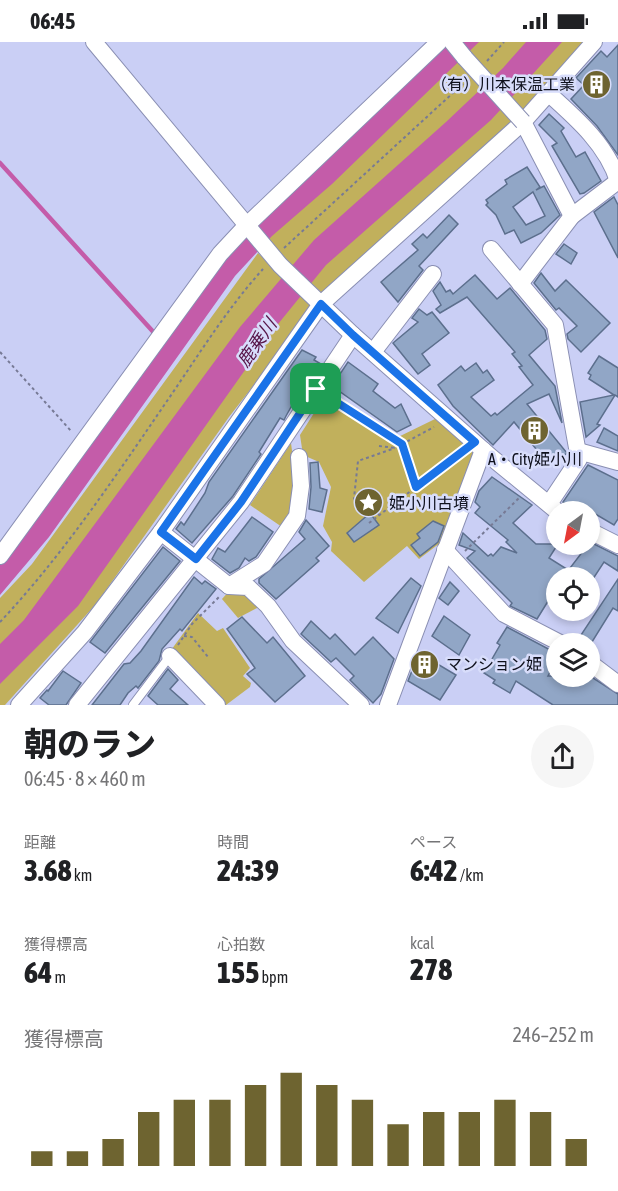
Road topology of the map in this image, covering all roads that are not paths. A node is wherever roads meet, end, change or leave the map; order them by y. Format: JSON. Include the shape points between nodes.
{"nodes":[{"id":1,"x":94,"y":42,"type":"edge"},
{"id":2,"x":439,"y":42,"type":"edge"},
{"id":3,"x":452,"y":42,"type":"edge"},
{"id":4,"x":594,"y":42,"type":"edge"},
{"id":5,"x":548,"y":93,"type":"junction"},
{"id":6,"x":523,"y":122,"type":"junction"},
{"id":7,"x":618,"y":181,"type":"edge"},
{"id":8,"x":572,"y":216,"type":"junction"},
{"id":9,"x":247,"y":225,"type":"junction"},
{"id":10,"x":491,"y":249,"type":"dead end"},
{"id":11,"x":433,"y":274,"type":"dead end"},
{"id":12,"x":520,"y":284,"type":"junction"},
{"id":13,"x":318,"y":302,"type":"junction"},
{"id":14,"x":353,"y":335,"type":"junction"},
{"id":15,"x":373,"y":352,"type":"junction"},
{"id":16,"x":479,"y":446,"type":"junction"},
{"id":17,"x":578,"y":451,"type":"junction"},
{"id":18,"x":299,"y":457,"type":"dead end"},
{"id":19,"x":618,"y":462,"type":"edge"},
{"id":20,"x":557,"y":501,"type":"edge"},
{"id":21,"x":546,"y":502,"type":"edge"},
{"id":22,"x":161,"y":532,"type":"junction"},
{"id":23,"x":600,"y":536,"type":"edge"},
{"id":24,"x":618,"y":545,"type":"edge"},
{"id":25,"x":0,"y":556,"type":"edge"},
{"id":26,"x":449,"y":556,"type":"junction"},
{"id":27,"x":196,"y":559,"type":"junction"},
{"id":28,"x":229,"y":586,"type":"junction"},
{"id":29,"x":546,"y":636,"type":"edge"},
{"id":30,"x":170,"y":656,"type":"joint"},
{"id":31,"x":600,"y":670,"type":"edge"},
{"id":32,"x":618,"y":684,"type":"edge"},
{"id":33,"x":19,"y":705,"type":"edge"},
{"id":34,"x":77,"y":705,"type":"edge"},
{"id":35,"x":133,"y":705,"type":"edge"},
{"id":36,"x":217,"y":705,"type":"edge"},
{"id":37,"x":360,"y":705,"type":"edge"},
{"id":38,"x":388,"y":705,"type":"edge"}],
"edges":[{"from":1,"to":9,"type":"street"},
{"from":2,"to":9,"type":"street"},
{"from":3,"to":6,"type":"street","bridge":true},
{"from":4,"to":5,"type":"street"},
{"from":5,"to":6,"type":"street"},
{"from":5,"to":7,"type":"street","via":[[587,128]]},
{"from":6,"to":8,"type":"street"},
{"from":6,"to":13,"type":"street"},
{"from":7,"to":8,"type":"street"},
{"from":8,"to":12,"type":"street"},
{"from":9,"to":13,"type":"street","via":[[277,262]]},
{"from":9,"to":25,"type":"street","via":[[220,254]]},
{"from":10,"to":12,"type":"street"},
{"from":11,"to":15,"type":"street"},
{"from":12,"to":17,"type":"street","via":[[555,325]]},
{"from":13,"to":14,"type":"street"},
{"from":13,"to":22,"type":"street"},
{"from":14,"to":15,"type":"street"},
{"from":14,"to":27,"type":"street","via":[[241,502]]},
{"from":15,"to":16,"type":"street"},
{"from":16,"to":21,"type":"street"},
{"from":16,"to":26,"type":"street"},
{"from":17,"to":19,"type":"street"},
{"from":17,"to":20,"type":"street","via":[[579,459]]},
{"from":18,"to":28,"type":"street","via":[[302,486],[297,516],[264,564]]},
{"from":22,"to":27,"type":"street"},
{"from":22,"to":33,"type":"street","via":[[85,632]]},
{"from":23,"to":24,"type":"street"},
{"from":26,"to":29,"type":"street","via":[[504,614]]},
{"from":26,"to":38,"type":"street"},
{"from":27,"to":28,"type":"street"},
{"from":27,"to":34,"type":"street"},
{"from":28,"to":37,"type":"street","via":[[248,587],[268,606],[293,641]]},
{"from":30,"to":35,"type":"lane"},
{"from":30,"to":36,"type":"street"},
{"from":31,"to":32,"type":"street"}]}
